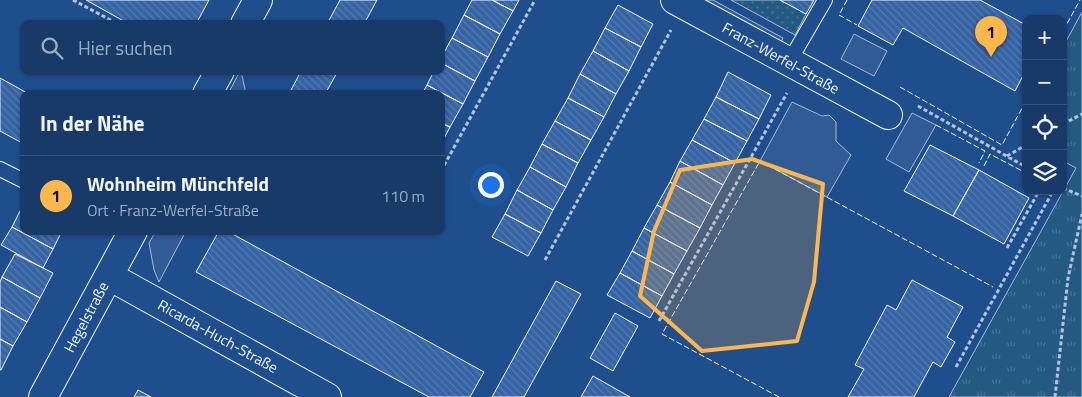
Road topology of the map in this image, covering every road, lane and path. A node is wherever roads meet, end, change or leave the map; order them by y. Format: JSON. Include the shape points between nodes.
{"nodes":[{"id":1,"x":72,"y":0,"type":"edge"},
{"id":2,"x":258,"y":0,"type":"edge"},
{"id":3,"x":535,"y":0,"type":"edge"},
{"id":4,"x":825,"y":0,"type":"edge"},
{"id":5,"x":680,"y":3,"type":"edge"},
{"id":6,"x":110,"y":20,"type":"edge"},
{"id":7,"x":247,"y":20,"type":"edge"},
{"id":8,"x":795,"y":65,"type":"junction"},
{"id":9,"x":218,"y":75,"type":"edge"},
{"id":10,"x":209,"y":90,"type":"edge"},
{"id":11,"x":918,"y":106,"type":"dead end"},
{"id":12,"x":1082,"y":114,"type":"edge"},
{"id":13,"x":888,"y":116,"type":"dead end"},
{"id":14,"x":1067,"y":122,"type":"edge"},
{"id":15,"x":1022,"y":148,"type":"edge"},
{"id":16,"x":1007,"y":156,"type":"junction"},
{"id":17,"x":445,"y":164,"type":"edge"},
{"id":18,"x":1022,"y":165,"type":"edge"},
{"id":19,"x":0,"y":169,"type":"edge"},
{"id":20,"x":20,"y":179,"type":"edge"},
{"id":21,"x":1067,"y":190,"type":"edge"},
{"id":22,"x":1037,"y":195,"type":"edge"},
{"id":23,"x":1051,"y":195,"type":"edge"},
{"id":24,"x":1082,"y":196,"type":"edge"},
{"id":25,"x":1082,"y":214,"type":"edge"},
{"id":26,"x":125,"y":235,"type":"edge"},
{"id":27,"x":1007,"y":248,"type":"dead end"},
{"id":28,"x":545,"y":260,"type":"dead end"},
{"id":29,"x":109,"y":276,"type":"junction"},
{"id":30,"x":659,"y":322,"type":"dead end"},
{"id":31,"x":956,"y":367,"type":"dead end"},
{"id":32,"x":43,"y":397,"type":"edge"},
{"id":33,"x":326,"y":397,"type":"edge"},
{"id":34,"x":1055,"y":397,"type":"edge"}],
"edges":[{"from":1,"to":6,"type":"path"},
{"from":2,"to":7,"type":"street"},
{"from":3,"to":17,"type":"path"},
{"from":4,"to":8,"type":"lane"},
{"from":5,"to":8,"type":"street","name":"Franz-Werfel-Straße"},
{"from":5,"to":28,"type":"path"},
{"from":8,"to":13,"type":"street","name":"Franz-Werfel-Straße"},
{"from":8,"to":30,"type":"path"},
{"from":9,"to":10,"type":"street"},
{"from":11,"to":16,"type":"path"},
{"from":12,"to":14,"type":"path"},
{"from":15,"to":16,"type":"path"},
{"from":16,"to":18,"type":"path"},
{"from":19,"to":20,"type":"lane"},
{"from":21,"to":24,"type":"path"},
{"from":22,"to":27,"type":"path"},
{"from":23,"to":31,"type":"path"},
{"from":25,"to":34,"type":"path","via":[[1068,278]]},
{"from":26,"to":29,"type":"street","name":"Hegelstraße"},
{"from":29,"to":32,"type":"street","name":"Hegelstraße"},
{"from":29,"to":33,"type":"street","name":"Ricarda-Huch-Straße"}]}
